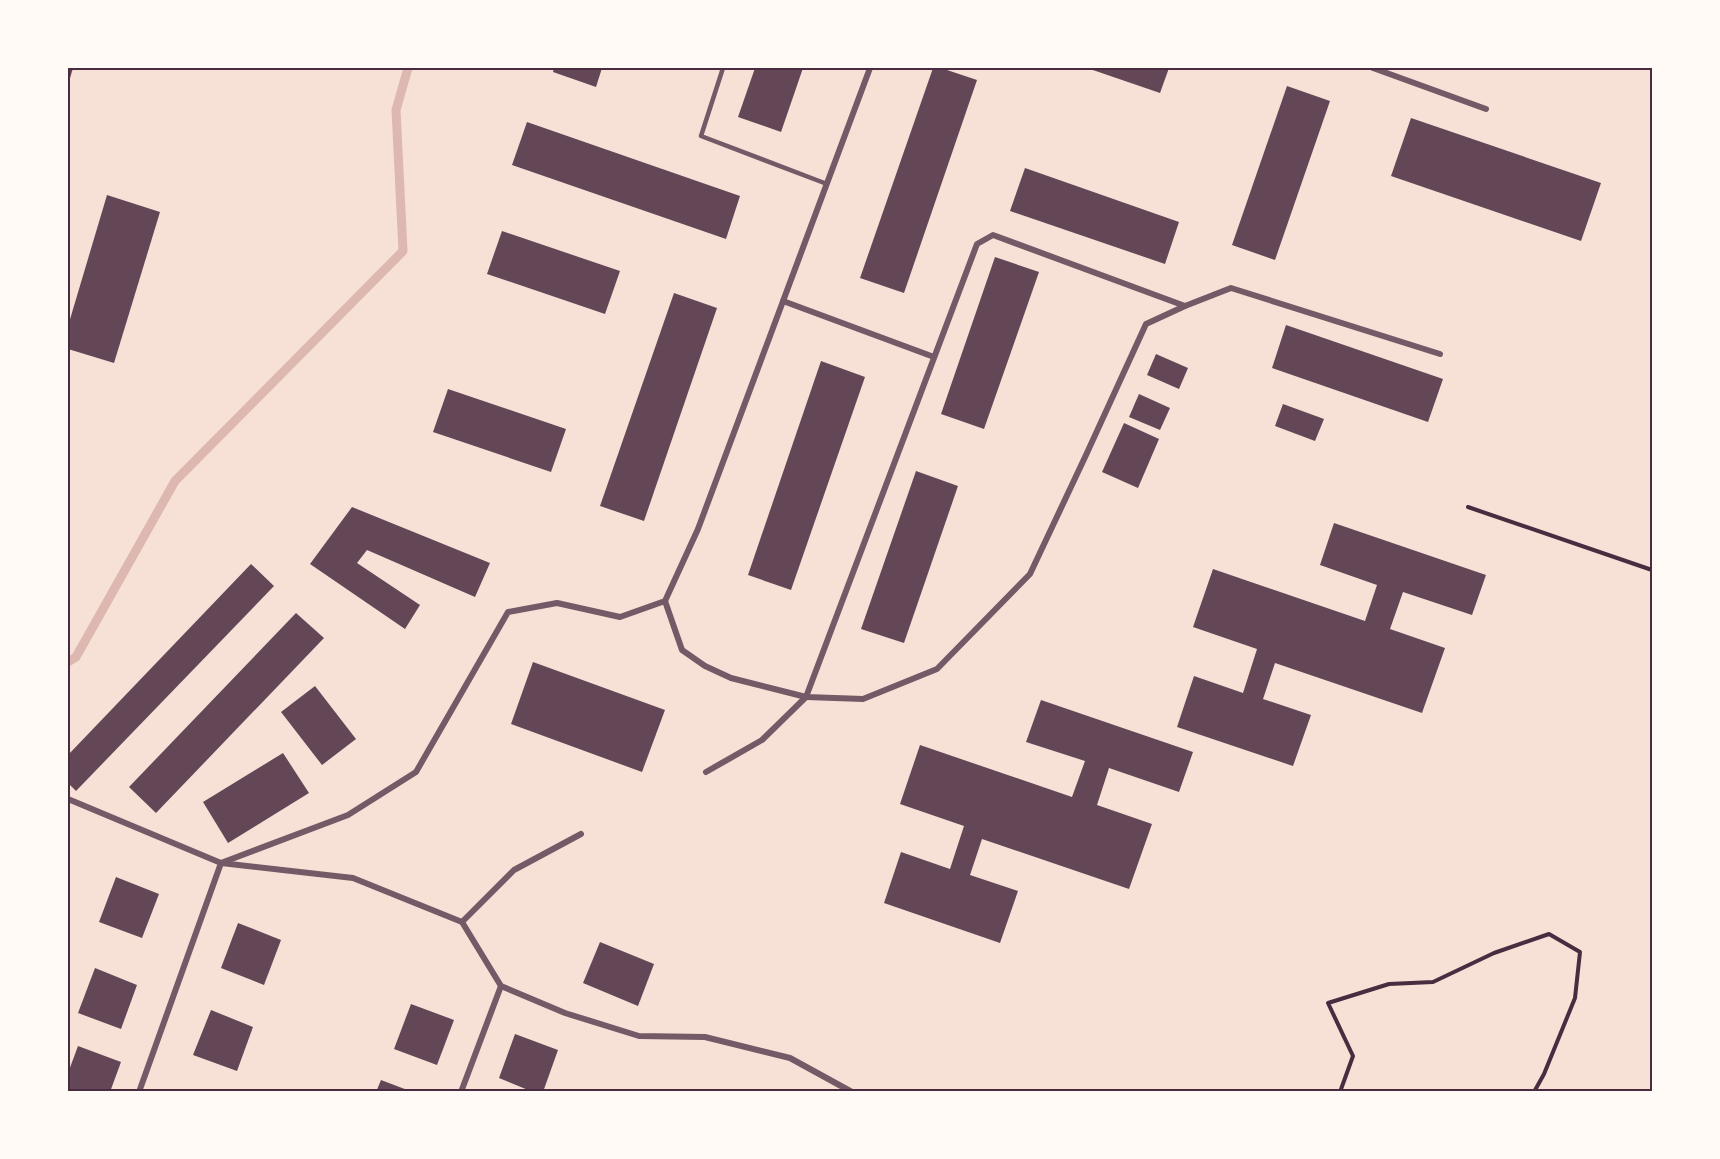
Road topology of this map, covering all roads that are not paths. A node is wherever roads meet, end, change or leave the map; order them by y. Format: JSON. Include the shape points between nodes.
{"nodes":[{"id":1,"x":723,"y":68,"type":"edge"},
{"id":2,"x":870,"y":68,"type":"edge"},
{"id":3,"x":1373,"y":68,"type":"edge"},
{"id":4,"x":1486,"y":109,"type":"dead end"},
{"id":5,"x":826,"y":184,"type":"junction"},
{"id":6,"x":783,"y":301,"type":"junction"},
{"id":7,"x":1185,"y":306,"type":"junction"},
{"id":8,"x":1440,"y":354,"type":"dead end"},
{"id":9,"x":934,"y":357,"type":"junction"},
{"id":10,"x":665,"y":601,"type":"junction"},
{"id":11,"x":806,"y":697,"type":"junction"},
{"id":12,"x":706,"y":772,"type":"dead end"},
{"id":13,"x":68,"y":799,"type":"edge"},
{"id":14,"x":581,"y":834,"type":"dead end"},
{"id":15,"x":221,"y":863,"type":"junction"},
{"id":16,"x":462,"y":922,"type":"junction"},
{"id":17,"x":501,"y":986,"type":"junction"},
{"id":18,"x":139,"y":1092,"type":"edge"},
{"id":19,"x":461,"y":1092,"type":"edge"},
{"id":20,"x":852,"y":1092,"type":"edge"}],
"edges":[{"from":1,"to":5,"type":"lane","via":[[701,135]]},
{"from":2,"to":5,"type":"street"},
{"from":3,"to":4,"type":"street"},
{"from":5,"to":6,"type":"street"},
{"from":6,"to":9,"type":"street"},
{"from":6,"to":10,"type":"street","via":[[698,529]]},
{"from":7,"to":8,"type":"street","via":[[1231,288]]},
{"from":7,"to":9,"type":"street","via":[[993,235],[976,243]]},
{"from":7,"to":11,"type":"street","via":[[1146,324],[1030,574],[937,669],[863,699]]},
{"from":9,"to":11,"type":"street"},
{"from":10,"to":11,"type":"street","via":[[682,650],[705,666],[731,678]]},
{"from":10,"to":15,"type":"street","via":[[620,617],[557,603],[508,612],[416,772],[348,815]]},
{"from":11,"to":12,"type":"street","via":[[762,740]]},
{"from":13,"to":15,"type":"street"},
{"from":14,"to":16,"type":"street","via":[[514,870]]},
{"from":15,"to":16,"type":"street","via":[[353,878]]},
{"from":15,"to":18,"type":"street"},
{"from":16,"to":17,"type":"street"},
{"from":17,"to":19,"type":"street"},
{"from":17,"to":20,"type":"street","via":[[565,1013],[639,1036],[705,1037],[790,1058]]}]}
